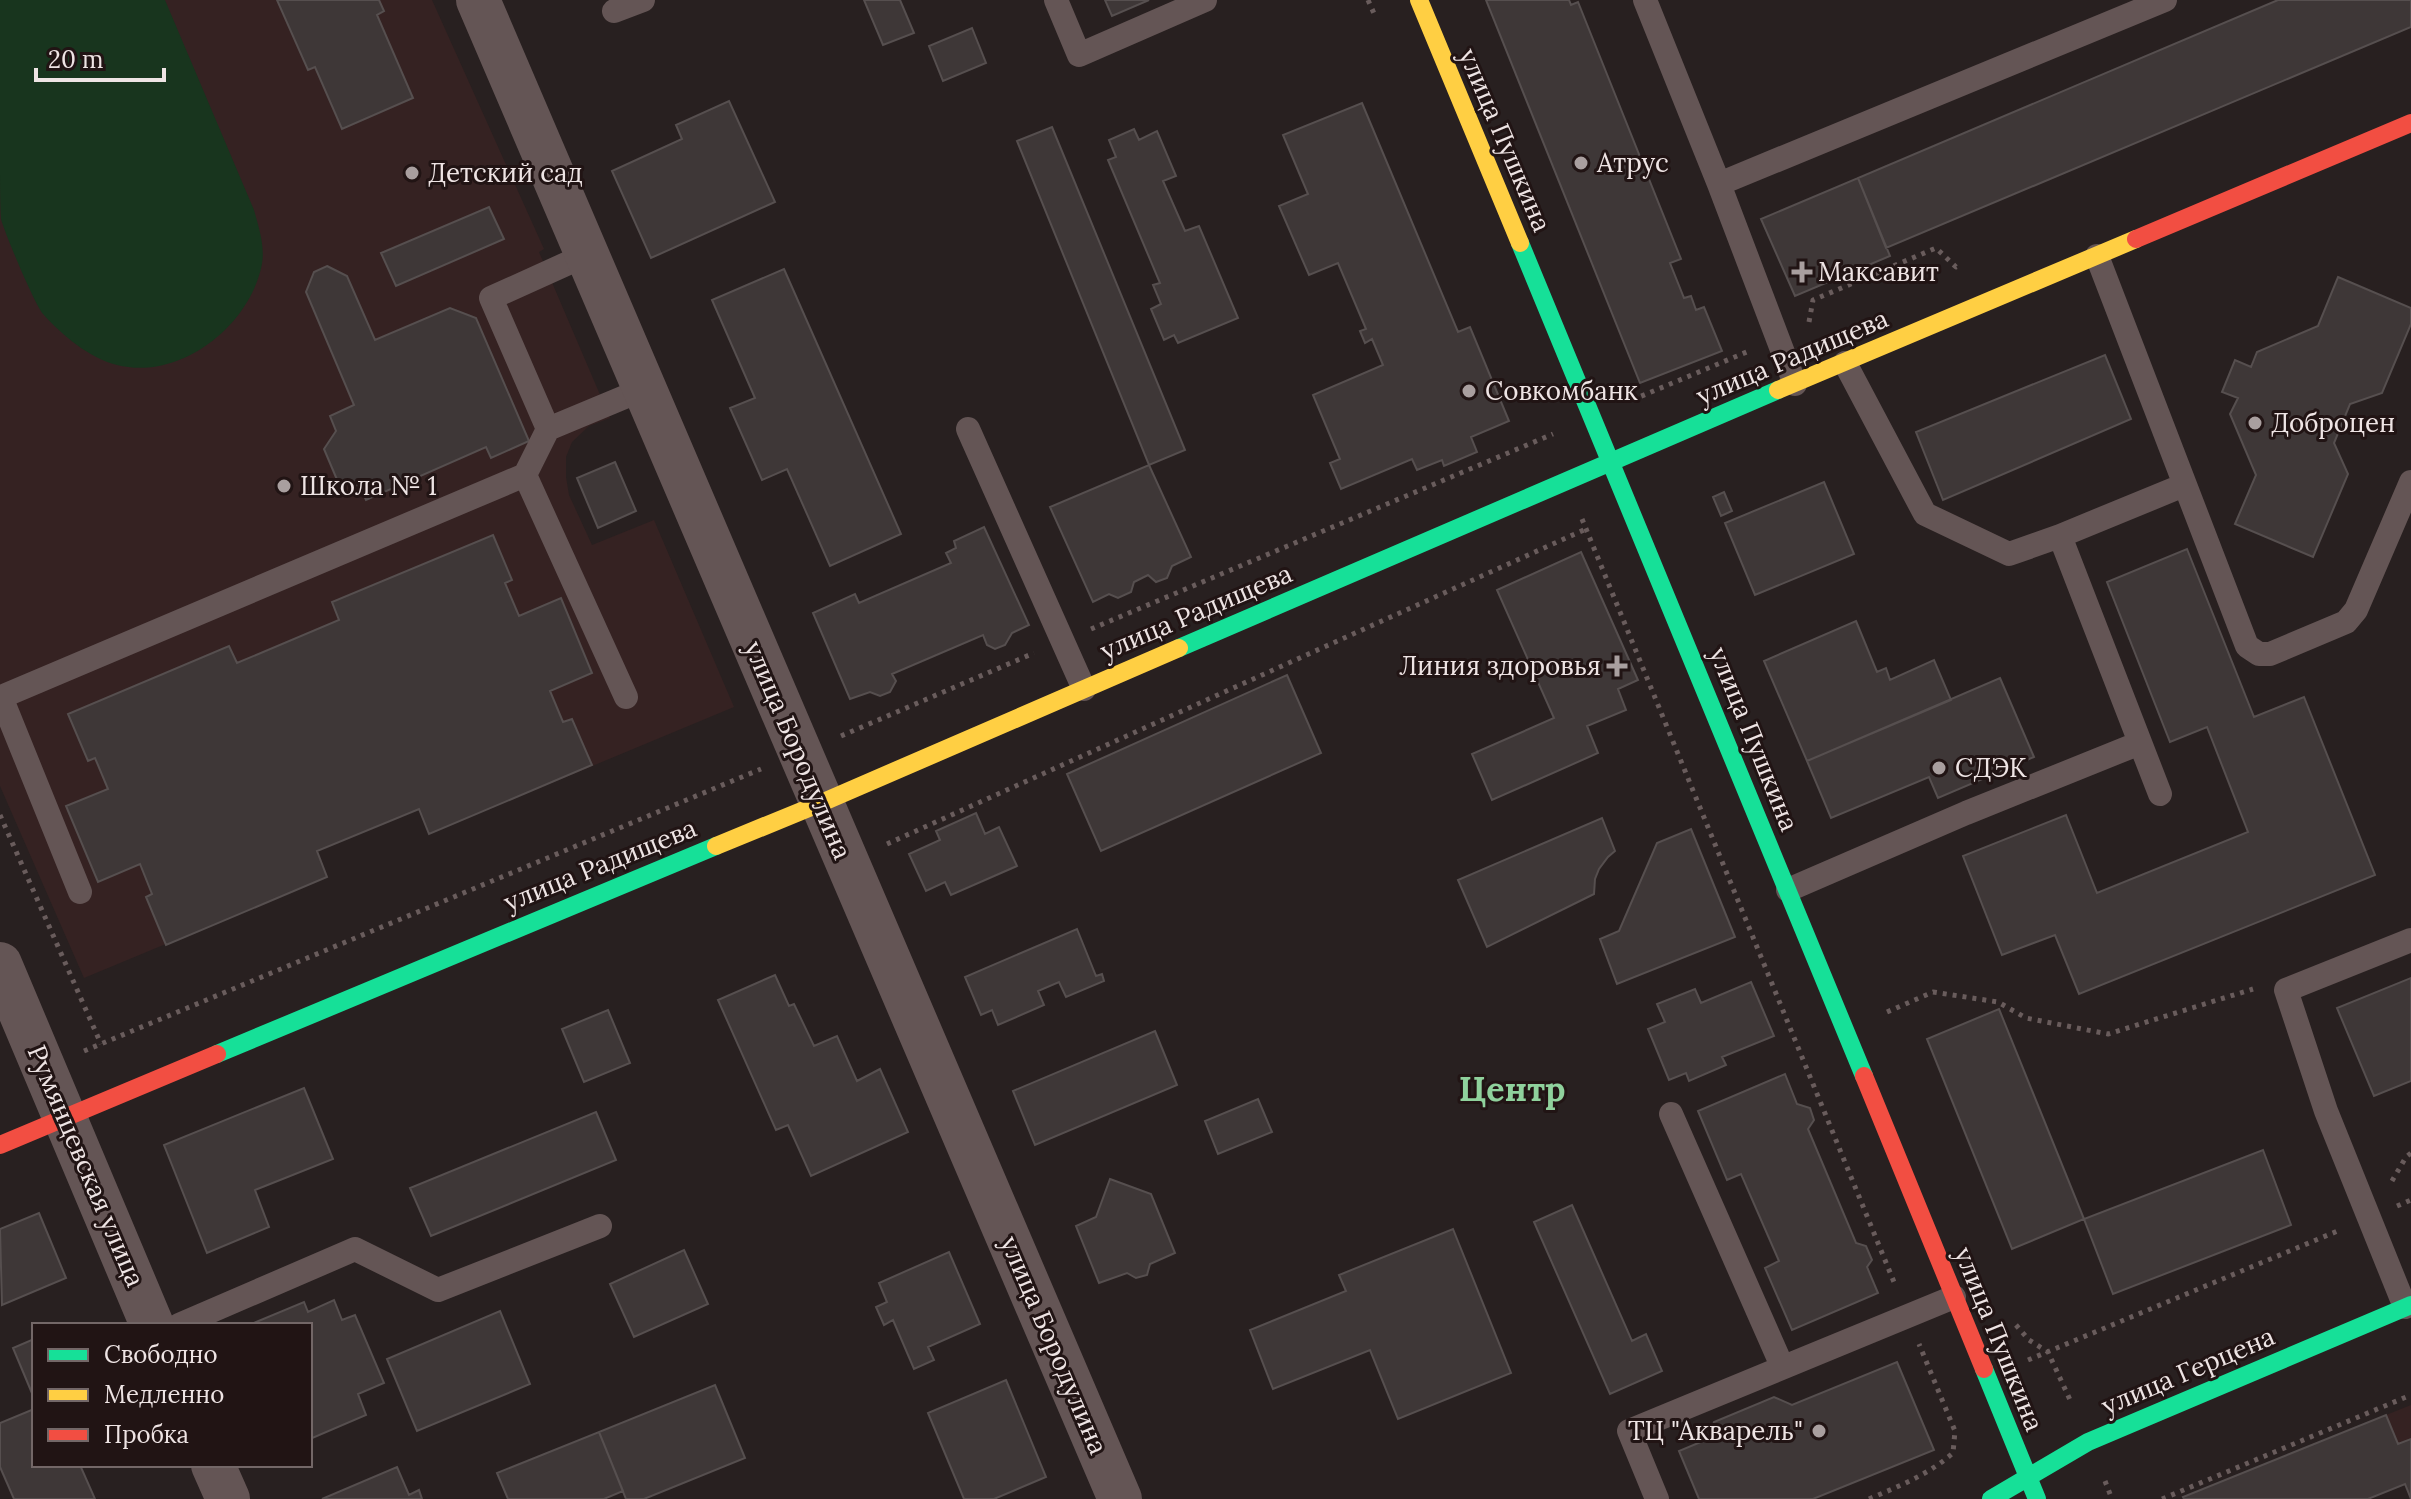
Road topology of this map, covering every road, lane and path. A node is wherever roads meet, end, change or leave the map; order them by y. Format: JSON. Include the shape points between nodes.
{"nodes":[{"id":1,"x":478,"y":0,"type":"edge"},
{"id":2,"x":643,"y":0,"type":"edge"},
{"id":3,"x":1056,"y":0,"type":"edge"},
{"id":4,"x":1205,"y":0,"type":"edge"},
{"id":5,"x":1368,"y":0,"type":"edge"},
{"id":6,"x":1419,"y":0,"type":"edge"},
{"id":7,"x":1645,"y":0,"type":"edge"},
{"id":8,"x":2165,"y":0,"type":"edge"},
{"id":9,"x":614,"y":11,"type":"dead end"},
{"id":10,"x":1380,"y":29,"type":"dead end"},
{"id":11,"x":2411,"y":123,"type":"edge"},
{"id":12,"x":1719,"y":184,"type":"junction"},
{"id":13,"x":586,"y":255,"type":"junction"},
{"id":14,"x":2097,"y":256,"type":"junction"},
{"id":15,"x":1970,"y":261,"type":"dead end"},
{"id":16,"x":1778,"y":339,"type":"junction"},
{"id":17,"x":1845,"y":363,"type":"junction"},
{"id":18,"x":1795,"y":384,"type":"junction"},
{"id":19,"x":644,"y":389,"type":"junction"},
{"id":20,"x":1634,"y":399,"type":"junction"},
{"id":21,"x":1592,"y":417,"type":"junction"},
{"id":22,"x":548,"y":429,"type":"junction"},
{"id":23,"x":968,"y":429,"type":"dead end"},
{"id":24,"x":1549,"y":436,"type":"junction"},
{"id":25,"x":1653,"y":444,"type":"junction"},
{"id":26,"x":1610,"y":461,"type":"junction"},
{"id":27,"x":525,"y":475,"type":"junction"},
{"id":28,"x":1567,"y":480,"type":"junction"},
{"id":29,"x":2411,"y":482,"type":"edge"},
{"id":30,"x":2184,"y":485,"type":"junction"},
{"id":31,"x":1586,"y":529,"type":"junction"},
{"id":32,"x":2060,"y":536,"type":"junction"},
{"id":33,"x":1063,"y":641,"type":"junction"},
{"id":34,"x":1084,"y":689,"type":"junction"},
{"id":35,"x":626,"y":697,"type":"dead end"},
{"id":36,"x":2140,"y":743,"type":"junction"},
{"id":37,"x":800,"y":753,"type":"junction"},
{"id":38,"x":2160,"y":794,"type":"dead end"},
{"id":39,"x":821,"y":803,"type":"junction"},
{"id":40,"x":0,"y":815,"type":"edge"},
{"id":41,"x":847,"y":862,"type":"junction"},
{"id":42,"x":1788,"y":890,"type":"junction"},
{"id":43,"x":80,"y":892,"type":"dead end"},
{"id":44,"x":2411,"y":940,"type":"edge"},
{"id":45,"x":0,"y":964,"type":"edge"},
{"id":46,"x":2286,"y":990,"type":"junction"},
{"id":47,"x":1893,"y":1026,"type":"dead end"},
{"id":48,"x":101,"y":1044,"type":"junction"},
{"id":49,"x":44,"y":1067,"type":"junction"},
{"id":50,"x":1671,"y":1114,"type":"dead end"},
{"id":51,"x":66,"y":1117,"type":"junction"},
{"id":52,"x":0,"y":1145,"type":"edge"},
{"id":53,"x":2411,"y":1153,"type":"edge"},
{"id":54,"x":2390,"y":1186,"type":"dead end"},
{"id":55,"x":2369,"y":1218,"type":"junction"},
{"id":56,"x":600,"y":1226,"type":"dead end"},
{"id":57,"x":1954,"y":1297,"type":"junction"},
{"id":58,"x":2408,"y":1306,"type":"edge"},
{"id":59,"x":2011,"y":1313,"type":"dead end"},
{"id":60,"x":1907,"y":1315,"type":"junction"},
{"id":61,"x":151,"y":1323,"type":"edge"},
{"id":62,"x":184,"y":1323,"type":"edge"},
{"id":63,"x":2048,"y":1352,"type":"junction"},
{"id":64,"x":1782,"y":1366,"type":"junction"},
{"id":65,"x":1986,"y":1378,"type":"junction"},
{"id":66,"x":2411,"y":1395,"type":"edge"},
{"id":67,"x":1940,"y":1397,"type":"junction"},
{"id":68,"x":2088,"y":1442,"type":"junction"},
{"id":69,"x":214,"y":1467,"type":"edge"},
{"id":70,"x":2028,"y":1477,"type":"junction"},
{"id":71,"x":228,"y":1499,"type":"edge"},
{"id":72,"x":1120,"y":1499,"type":"edge"},
{"id":73,"x":1657,"y":1499,"type":"edge"},
{"id":74,"x":1869,"y":1499,"type":"edge"},
{"id":75,"x":1991,"y":1499,"type":"edge"},
{"id":76,"x":2037,"y":1499,"type":"edge"},
{"id":77,"x":2112,"y":1499,"type":"edge"},
{"id":78,"x":2162,"y":1499,"type":"edge"}],
"edges":[{"from":1,"to":13,"type":"street","name":"улица Бородулина"},
{"from":2,"to":9,"type":"lane"},
{"from":3,"to":4,"type":"lane","via":[[1079,55]]},
{"from":5,"to":10,"type":"path"},
{"from":6,"to":21,"type":"street","name":"улица Пушкина"},
{"from":7,"to":12,"type":"lane"},
{"from":8,"to":12,"type":"lane"},
{"from":11,"to":14,"type":"street","name":"улица Радищева"},
{"from":12,"to":16,"type":"lane"},
{"from":13,"to":19,"type":"street","name":"улица Бородулина"},
{"from":13,"to":22,"type":"lane","via":[[491,298]]},
{"from":14,"to":17,"type":"street","name":"улица Радищева"},
{"from":14,"to":30,"type":"lane"},
{"from":15,"to":16,"type":"path","via":[[1956,267],[1936,248],[1813,300],[1808,328]]},
{"from":16,"to":18,"type":"lane"},
{"from":16,"to":20,"type":"path"},
{"from":17,"to":18,"type":"street","name":"улица Радищева"},
{"from":17,"to":32,"type":"lane","via":[[1925,514],[2009,554]]},
{"from":18,"to":25,"type":"street","name":"улица Радищева"},
{"from":19,"to":22,"type":"lane"},
{"from":19,"to":37,"type":"street","name":"улица Бородулина"},
{"from":20,"to":21,"type":"path"},
{"from":20,"to":25,"type":"path"},
{"from":21,"to":24,"type":"path"},
{"from":21,"to":26,"type":"street","name":"улица Пушкина"},
{"from":22,"to":27,"type":"lane"},
{"from":23,"to":33,"type":"lane"},
{"from":24,"to":28,"type":"path"},
{"from":24,"to":33,"type":"path"},
{"from":25,"to":26,"type":"street","name":"улица Радищева"},
{"from":26,"to":28,"type":"street","name":"улица Радищева"},
{"from":26,"to":42,"type":"street","name":"улица Пушкина"},
{"from":27,"to":35,"type":"lane"},
{"from":27,"to":43,"type":"lane","via":[[1,697]]},
{"from":28,"to":31,"type":"path"},
{"from":28,"to":34,"type":"street","name":"улица Радищева"},
{"from":29,"to":30,"type":"lane","via":[[2356,610],[2346,622],[2270,654],[2247,646]]},
{"from":30,"to":32,"type":"lane"},
{"from":31,"to":41,"type":"path"},
{"from":31,"to":60,"type":"path"},
{"from":32,"to":36,"type":"lane"},
{"from":33,"to":34,"type":"lane"},
{"from":33,"to":37,"type":"path"},
{"from":34,"to":39,"type":"street","name":"улица Радищева"},
{"from":36,"to":38,"type":"lane"},
{"from":36,"to":42,"type":"lane"},
{"from":37,"to":39,"type":"street","name":"улица Бородулина"},
{"from":37,"to":48,"type":"path"},
{"from":39,"to":41,"type":"street","name":"улица Бородулина"},
{"from":39,"to":51,"type":"street","name":"улица Радищева"},
{"from":40,"to":48,"type":"path"},
{"from":41,"to":72,"type":"street","name":"улица Бородулина"},
{"from":42,"to":57,"type":"street","name":"улица Пушкина"},
{"from":44,"to":46,"type":"lane"},
{"from":45,"to":49,"type":"street","name":"Румянцевская улица"},
{"from":46,"to":47,"type":"path","via":[[2251,989],[2108,1034],[2026,1018],[1998,1002],[1933,992],[1887,1012]]},
{"from":46,"to":55,"type":"lane"},
{"from":48,"to":49,"type":"path"},
{"from":49,"to":51,"type":"street","name":"Румянцевская улица"},
{"from":50,"to":64,"type":"lane"},
{"from":51,"to":52,"type":"street","name":"улица Радищева"},
{"from":51,"to":61,"type":"street","name":"Румянцевская улица"},
{"from":53,"to":54,"type":"path"},
{"from":55,"to":58,"type":"lane"},
{"from":55,"to":63,"type":"path"},
{"from":56,"to":62,"type":"lane","via":[[438,1290],[355,1249]]},
{"from":57,"to":60,"type":"lane"},
{"from":57,"to":65,"type":"street","name":"улица Пушкина"},
{"from":58,"to":68,"type":"street","name":"улица Герцена"},
{"from":59,"to":63,"type":"path","via":[[2017,1328]]},
{"from":60,"to":64,"type":"lane"},
{"from":60,"to":67,"type":"path"},
{"from":63,"to":65,"type":"path"},
{"from":63,"to":68,"type":"path"},
{"from":64,"to":73,"type":"lane","via":[[1629,1431]]},
{"from":65,"to":67,"type":"path"},
{"from":65,"to":70,"type":"street","name":"улица Пушкина"},
{"from":66,"to":78,"type":"path"},
{"from":67,"to":74,"type":"path","via":[[1955,1431],[1953,1453],[1913,1481]]},
{"from":68,"to":70,"type":"street","name":"улица Герцена"},
{"from":68,"to":77,"type":"path"},
{"from":69,"to":71,"type":"street"},
{"from":70,"to":75,"type":"street","name":"улица Герцена"},
{"from":70,"to":76,"type":"street","name":"улица Пушкина"}]}
